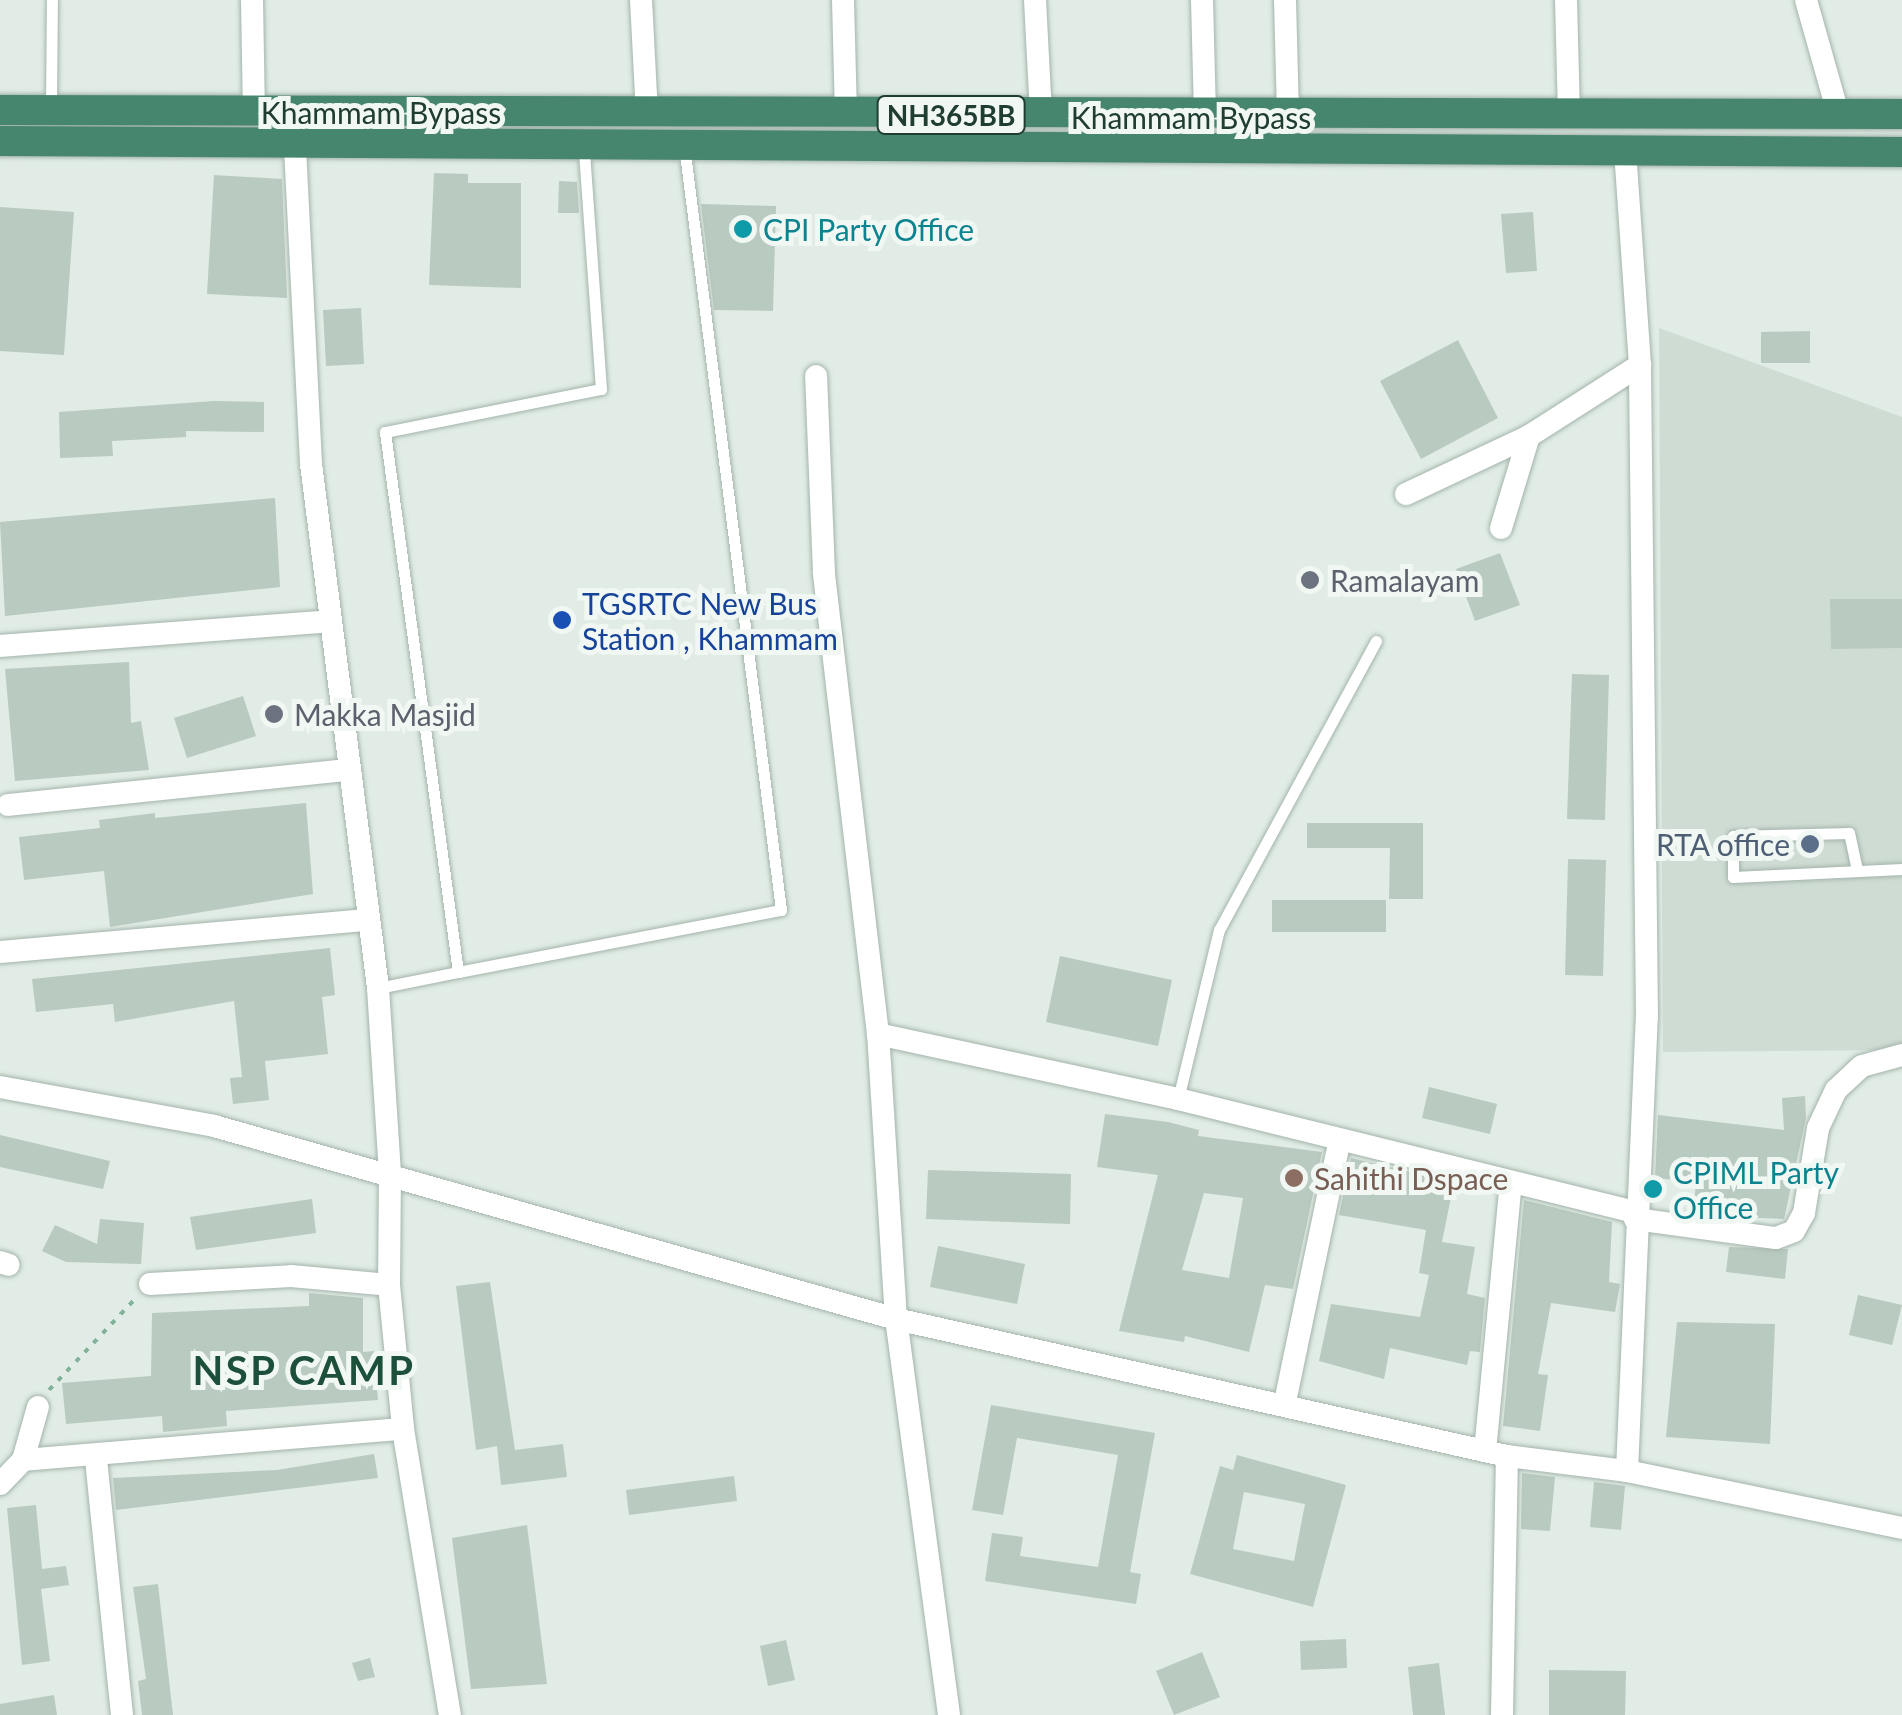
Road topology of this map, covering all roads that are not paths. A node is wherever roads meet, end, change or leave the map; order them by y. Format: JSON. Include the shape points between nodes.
{"nodes":[{"id":1,"x":52,"y":0,"type":"edge"},
{"id":2,"x":252,"y":0,"type":"edge"},
{"id":3,"x":640,"y":0,"type":"edge"},
{"id":4,"x":843,"y":0,"type":"edge"},
{"id":5,"x":1036,"y":0,"type":"edge"},
{"id":6,"x":1202,"y":0,"type":"edge"},
{"id":7,"x":1285,"y":0,"type":"edge"},
{"id":8,"x":1566,"y":0,"type":"edge"},
{"id":9,"x":1806,"y":0,"type":"edge"},
{"id":10,"x":0,"y":110,"type":"edge"},
{"id":11,"x":51,"y":110,"type":"junction"},
{"id":12,"x":254,"y":112,"type":"junction"},
{"id":13,"x":292,"y":112,"type":"junction"},
{"id":14,"x":1838,"y":113,"type":"junction"},
{"id":15,"x":647,"y":114,"type":"junction"},
{"id":16,"x":1902,"y":114,"type":"edge"},
{"id":17,"x":838,"y":115,"type":"junction"},
{"id":18,"x":1568,"y":115,"type":"junction"},
{"id":19,"x":1041,"y":116,"type":"junction"},
{"id":20,"x":1205,"y":117,"type":"junction"},
{"id":21,"x":1288,"y":118,"type":"junction"},
{"id":22,"x":0,"y":141,"type":"edge"},
{"id":23,"x":296,"y":143,"type":"junction"},
{"id":24,"x":584,"y":144,"type":"junction"},
{"id":25,"x":684,"y":145,"type":"junction"},
{"id":26,"x":826,"y":146,"type":"junction"},
{"id":27,"x":1624,"y":150,"type":"junction"},
{"id":28,"x":1902,"y":152,"type":"edge"},
{"id":29,"x":1640,"y":365,"type":"junction"},
{"id":30,"x":816,"y":376,"type":"dead end"},
{"id":31,"x":1529,"y":436,"type":"junction"},
{"id":32,"x":1406,"y":494,"type":"dead end"},
{"id":33,"x":1502,"y":528,"type":"dead end"},
{"id":34,"x":328,"y":620,"type":"junction"},
{"id":35,"x":1376,"y":641,"type":"dead end"},
{"id":36,"x":0,"y":646,"type":"edge"},
{"id":37,"x":346,"y":770,"type":"junction"},
{"id":38,"x":8,"y":806,"type":"dead end"},
{"id":39,"x":1902,"y":869,"type":"edge"},
{"id":40,"x":1856,"y":870,"type":"junction"},
{"id":41,"x":368,"y":920,"type":"junction"},
{"id":42,"x":0,"y":952,"type":"edge"},
{"id":43,"x":458,"y":972,"type":"junction"},
{"id":44,"x":378,"y":988,"type":"junction"},
{"id":45,"x":878,"y":1034,"type":"junction"},
{"id":46,"x":1902,"y":1055,"type":"edge"},
{"id":47,"x":0,"y":1087,"type":"edge"},
{"id":48,"x":1178,"y":1098,"type":"junction"},
{"id":49,"x":1338,"y":1143,"type":"junction"},
{"id":50,"x":390,"y":1172,"type":"junction"},
{"id":51,"x":1511,"y":1183,"type":"junction"},
{"id":52,"x":1636,"y":1216,"type":"junction"},
{"id":53,"x":150,"y":1284,"type":"road end"},
{"id":54,"x":390,"y":1284,"type":"junction"},
{"id":55,"x":896,"y":1319,"type":"junction"},
{"id":56,"x":1285,"y":1402,"type":"junction"},
{"id":57,"x":38,"y":1406,"type":"road end"},
{"id":58,"x":403,"y":1429,"type":"junction"},
{"id":59,"x":1496,"y":1453,"type":"junction"},
{"id":60,"x":96,"y":1459,"type":"junction"},
{"id":61,"x":23,"y":1460,"type":"junction"},
{"id":62,"x":1627,"y":1471,"type":"junction"},
{"id":63,"x":0,"y":1484,"type":"edge"},
{"id":64,"x":1902,"y":1528,"type":"edge"},
{"id":65,"x":122,"y":1715,"type":"edge"},
{"id":66,"x":450,"y":1715,"type":"edge"},
{"id":67,"x":949,"y":1715,"type":"edge"},
{"id":68,"x":1502,"y":1715,"type":"edge"}],
"edges":[{"from":1,"to":11,"type":"lane"},
{"from":2,"to":12,"type":"street"},
{"from":3,"to":15,"type":"street"},
{"from":4,"to":17,"type":"street"},
{"from":5,"to":19,"type":"street"},
{"from":6,"to":20,"type":"street"},
{"from":7,"to":21,"type":"street"},
{"from":8,"to":18,"type":"street"},
{"from":9,"to":14,"type":"street"},
{"from":10,"to":11,"type":"highway","name":"Khammam Bypass","number":"NH365BB"},
{"from":11,"to":12,"type":"highway","name":"Khammam Bypass","number":"NH365BB"},
{"from":12,"to":13,"type":"highway","name":"Khammam Bypass","number":"NH365BB"},
{"from":13,"to":15,"type":"highway","name":"Khammam Bypass","number":"NH365BB"},
{"from":13,"to":23,"type":"street"},
{"from":14,"to":16,"type":"highway","name":"Khammam Bypass","number":"NH365BB"},
{"from":14,"to":18,"type":"highway","name":"Khammam Bypass","number":"NH365BB"},
{"from":15,"to":17,"type":"highway","name":"Khammam Bypass","number":"NH365BB"},
{"from":17,"to":19,"type":"highway","name":"Khammam Bypass","number":"NH365BB"},
{"from":17,"to":26,"type":"highway"},
{"from":18,"to":21,"type":"highway","name":"Khammam Bypass","number":"NH365BB"},
{"from":19,"to":20,"type":"highway","name":"Khammam Bypass","number":"NH365BB"},
{"from":20,"to":21,"type":"highway","name":"Khammam Bypass","number":"NH365BB"},
{"from":22,"to":23,"type":"highway","name":"Khammam Bypass","number":"NH365BB"},
{"from":23,"to":24,"type":"highway","name":"Khammam Bypass","number":"NH365BB"},
{"from":23,"to":34,"type":"street","via":[[301,345]]},
{"from":24,"to":25,"type":"highway","name":"Khammam Bypass","number":"NH365BB"},
{"from":24,"to":43,"type":"lane","via":[[601,389],[385,432]]},
{"from":25,"to":26,"type":"highway","name":"Khammam Bypass","number":"NH365BB"},
{"from":25,"to":43,"type":"lane","via":[[781,910]]},
{"from":26,"to":27,"type":"highway","name":"Khammam Bypass","number":"NH365BB"},
{"from":27,"to":28,"type":"highway","name":"Khammam Bypass","number":"NH365BB"},
{"from":27,"to":29,"type":"street"},
{"from":29,"to":31,"type":"street"},
{"from":29,"to":52,"type":"street","via":[[1646,1017]]},
{"from":30,"to":45,"type":"street","via":[[824,574]]},
{"from":31,"to":32,"type":"street"},
{"from":31,"to":33,"type":"street"},
{"from":34,"to":36,"type":"street"},
{"from":34,"to":37,"type":"street"},
{"from":35,"to":48,"type":"lane","via":[[1219,930]]},
{"from":37,"to":38,"type":"street"},
{"from":37,"to":41,"type":"street"},
{"from":39,"to":40,"type":"lane"},
{"from":40,"to":40,"type":"lane","via":[[1733,877],[1733,836],[1849,833]]},
{"from":41,"to":42,"type":"street"},
{"from":41,"to":44,"type":"street"},
{"from":43,"to":44,"type":"lane"},
{"from":44,"to":50,"type":"street"},
{"from":45,"to":48,"type":"street"},
{"from":45,"to":55,"type":"street"},
{"from":46,"to":52,"type":"street","via":[[1862,1066],[1836,1090],[1818,1128],[1804,1213],[1794,1231],[1776,1238]]},
{"from":47,"to":50,"type":"street","via":[[214,1126]]},
{"from":48,"to":49,"type":"street"},
{"from":49,"to":51,"type":"street"},
{"from":49,"to":56,"type":"street"},
{"from":50,"to":54,"type":"street"},
{"from":50,"to":55,"type":"street"},
{"from":51,"to":52,"type":"street"},
{"from":51,"to":59,"type":"street"},
{"from":52,"to":62,"type":"street"},
{"from":53,"to":54,"type":"street","via":[[292,1276]]},
{"from":54,"to":58,"type":"street"},
{"from":55,"to":56,"type":"street"},
{"from":55,"to":67,"type":"street"},
{"from":56,"to":59,"type":"street"},
{"from":57,"to":61,"type":"street"},
{"from":58,"to":60,"type":"street","via":[[118,1450],[98,1452]]},
{"from":58,"to":66,"type":"street"},
{"from":59,"to":62,"type":"street"},
{"from":59,"to":68,"type":"street"},
{"from":60,"to":61,"type":"street"},
{"from":60,"to":65,"type":"street"},
{"from":61,"to":63,"type":"street"},
{"from":62,"to":64,"type":"street"}]}
